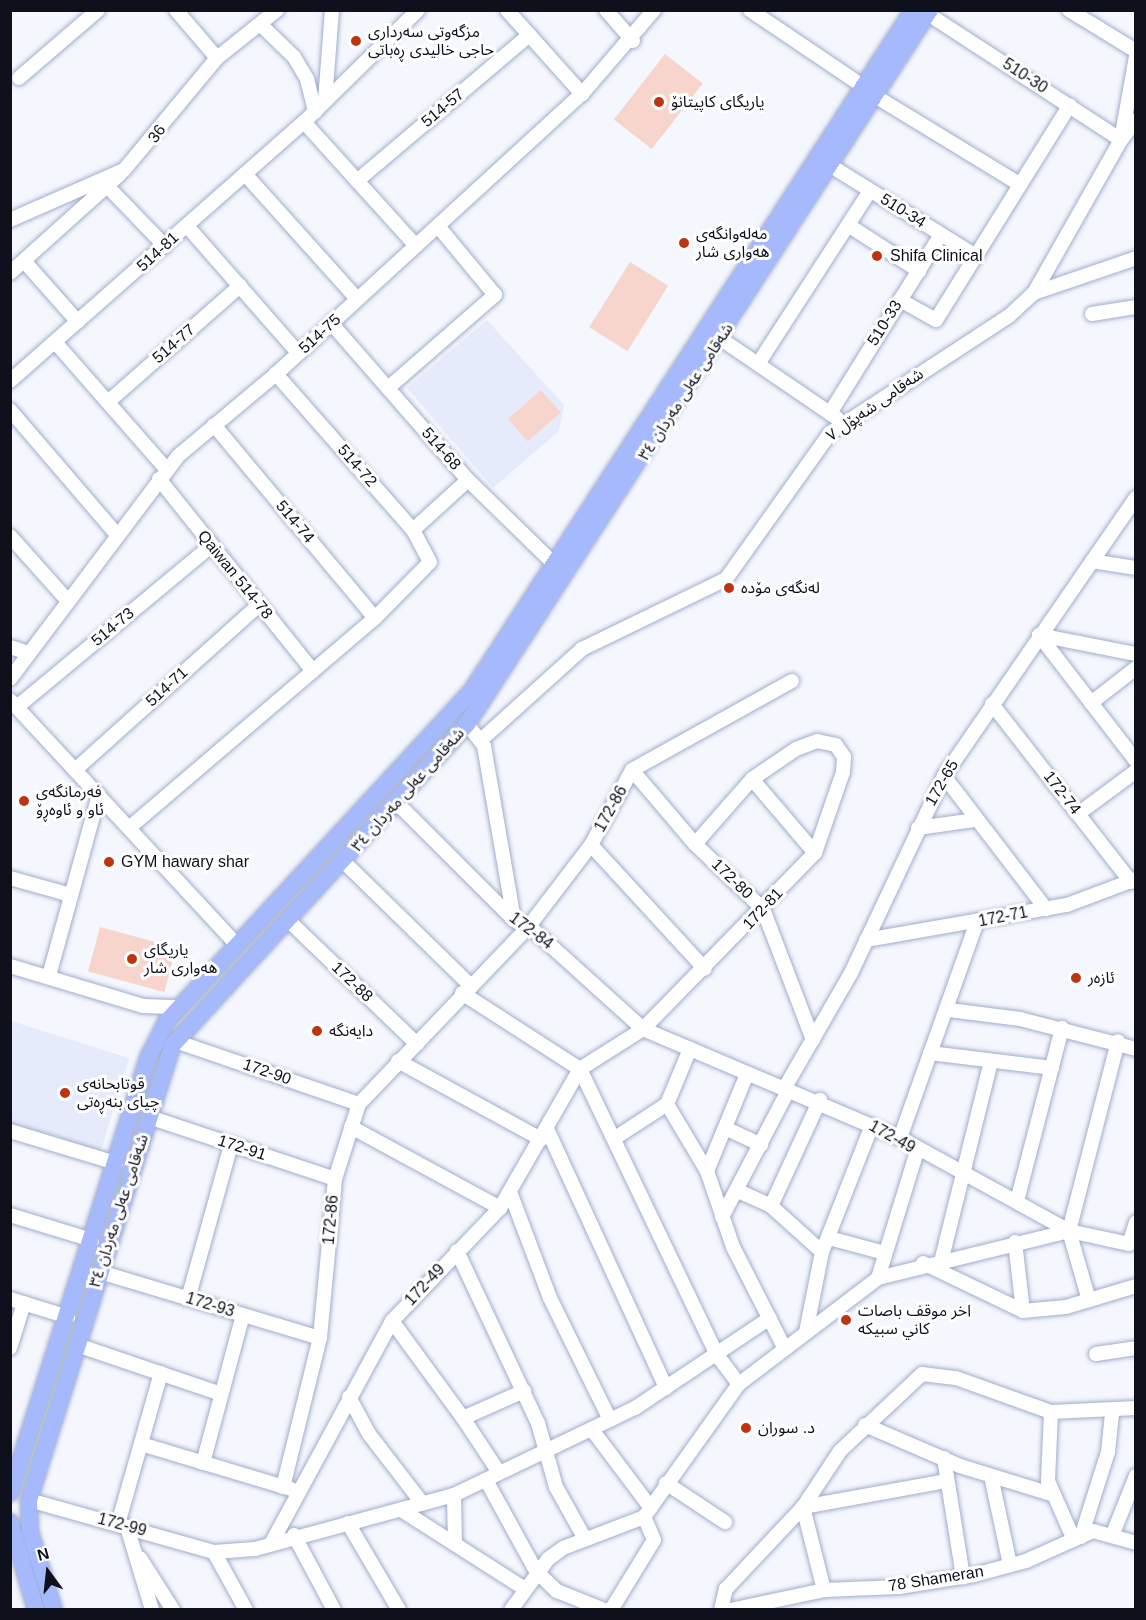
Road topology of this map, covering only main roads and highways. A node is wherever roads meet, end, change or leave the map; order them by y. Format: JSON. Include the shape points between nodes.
{"nodes":[{"id":1,"x":916,"y":12,"type":"edge"},
{"id":2,"x":869,"y":92,"type":"junction"},
{"id":3,"x":288,"y":889,"type":"junction"},
{"id":4,"x":303,"y":903,"type":"junction"},
{"id":5,"x":267,"y":911,"type":"junction"},
{"id":6,"x":285,"y":923,"type":"junction"},
{"id":7,"x":10,"y":1493,"type":"edge"},
{"id":8,"x":11,"y":1528,"type":"edge"},
{"id":9,"x":36,"y":1610,"type":"edge"},
{"id":10,"x":54,"y":1610,"type":"edge"}],
"edges":[{"from":1,"to":2,"type":"main road","name":"شەقامی عەلی مەردان ٣٤"},
{"from":2,"to":3,"type":"main road","name":"شەقامی عەلی مەردان ٣٤","via":[[557,567],[456,712]]},
{"from":2,"to":4,"type":"main road","name":"شەقامی عەلی مەردان ٣٤","via":[[831,166],[721,339],[467,724]]},
{"from":3,"to":4,"type":"main road"},
{"from":3,"to":5,"type":"main road","name":"شەقامی عەلی مەردان ٣٤"},
{"from":4,"to":6,"type":"main road","name":"شەقامی عەلی مەردان ٣٤"},
{"from":5,"to":6,"type":"main road"},
{"from":5,"to":7,"type":"main road","name":"شەقامی عەلی مەردان ٣٤","via":[[166,1021],[150,1056]]},
{"from":6,"to":10,"type":"main road","name":"شەقامی عەلی مەردان ٣٤","via":[[175,1041],[149,1117],[29,1500],[30,1532]]},
{"from":8,"to":9,"type":"main road"}]}
